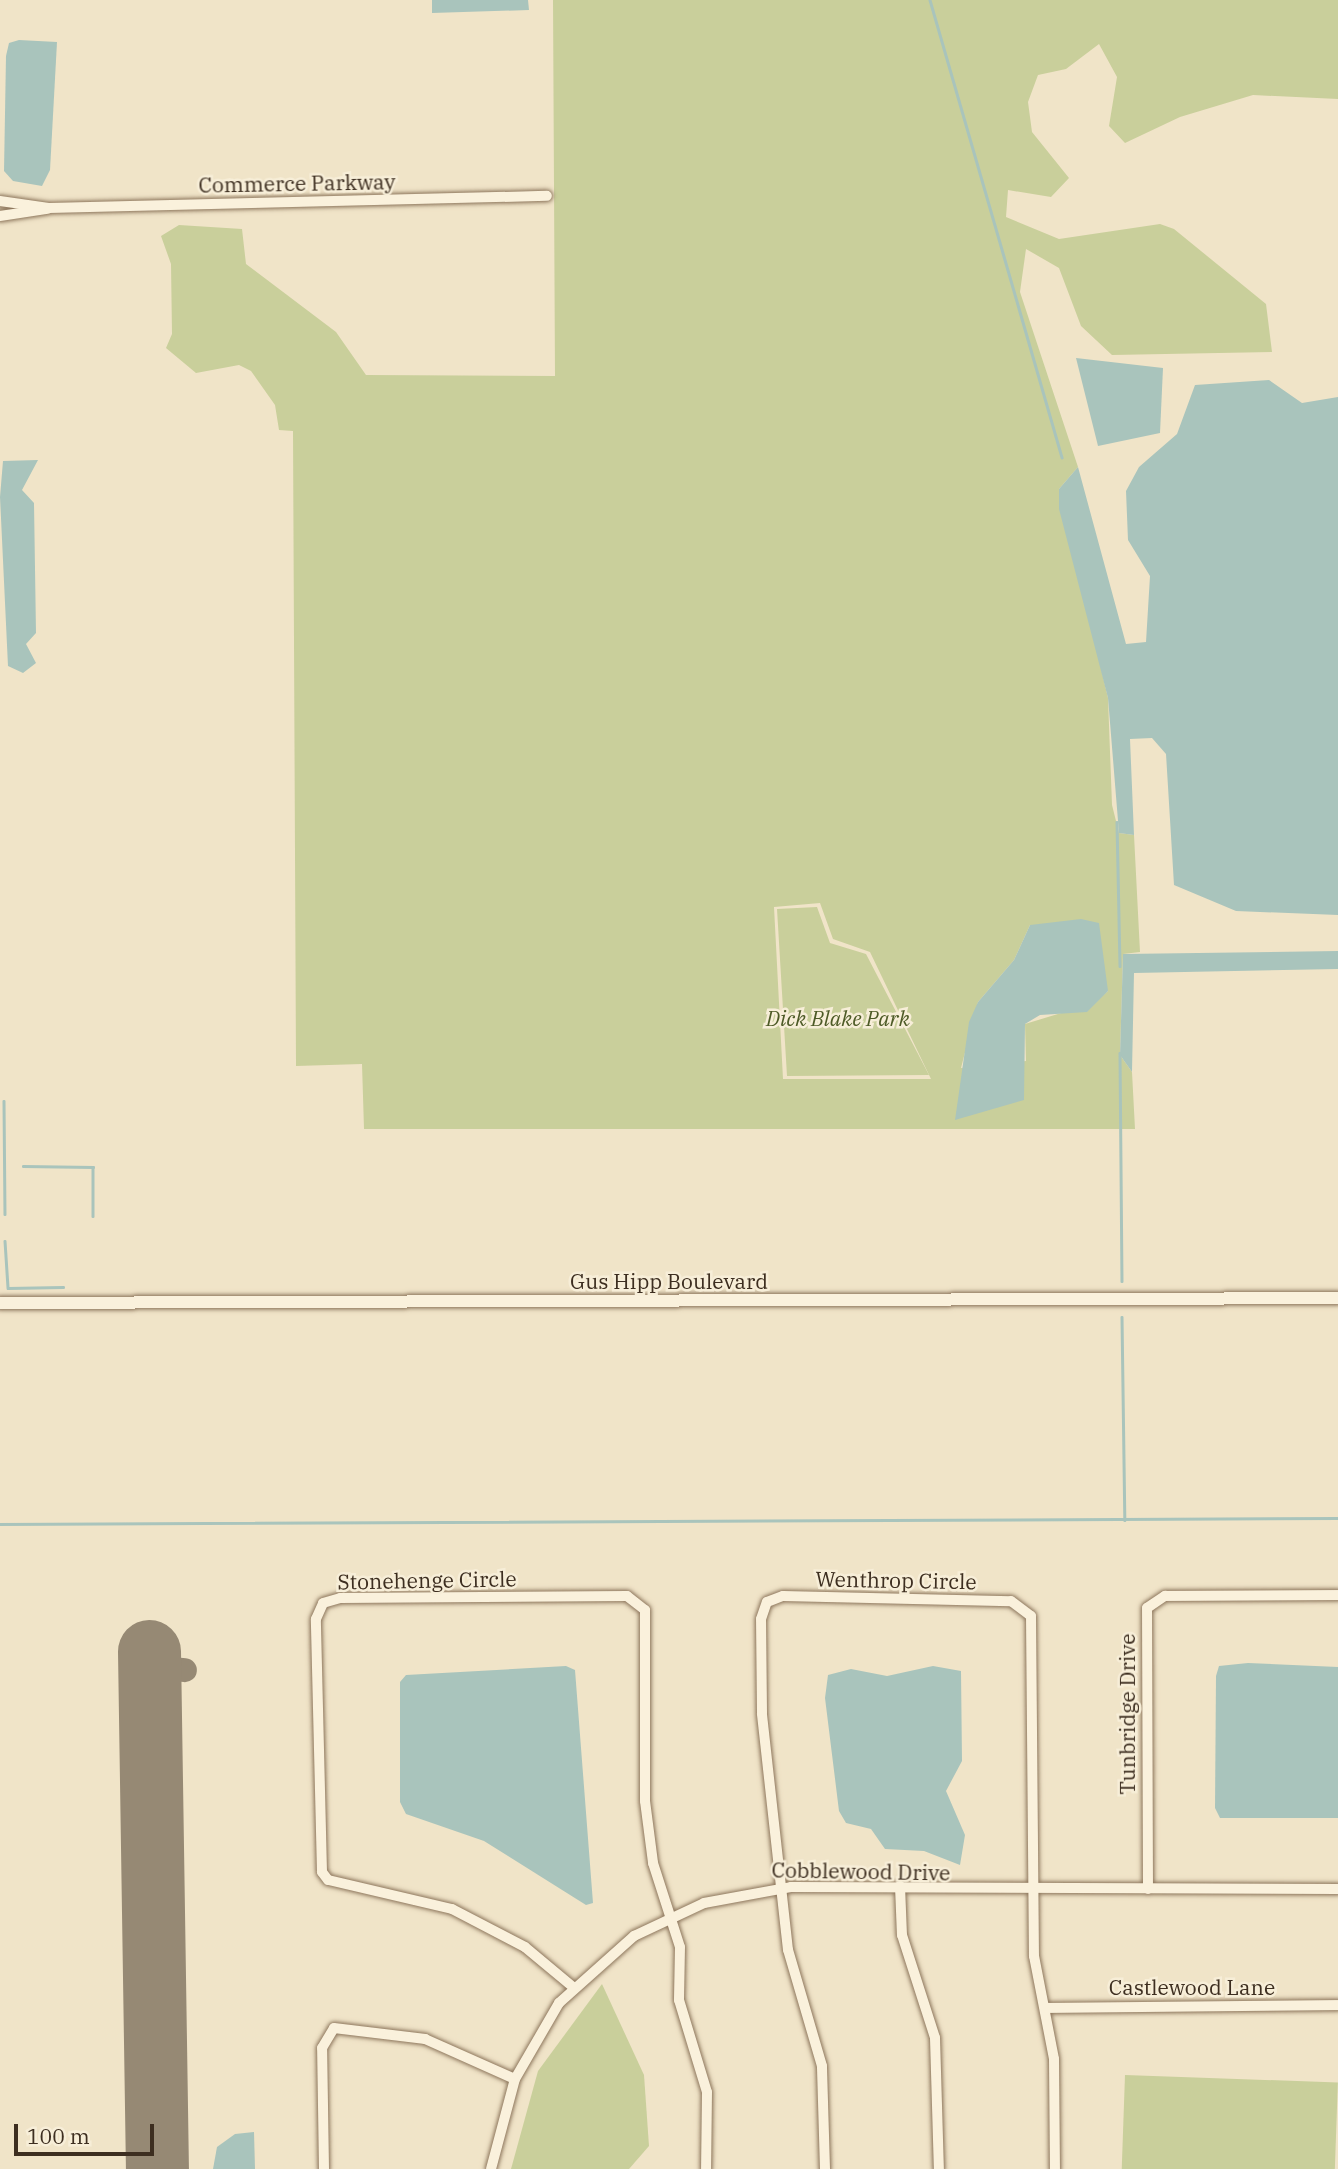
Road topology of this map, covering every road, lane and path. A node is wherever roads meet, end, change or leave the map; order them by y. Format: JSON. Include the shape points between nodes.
{"nodes":[{"id":1,"x":547,"y":196,"type":"dead end"},
{"id":2,"x":0,"y":201,"type":"edge"},
{"id":3,"x":48,"y":208,"type":"junction"},
{"id":4,"x":0,"y":216,"type":"edge"},
{"id":5,"x":1338,"y":1298,"type":"edge"},
{"id":6,"x":0,"y":1303,"type":"edge"},
{"id":7,"x":1338,"y":1595,"type":"edge"},
{"id":8,"x":900,"y":1886,"type":"junction"},
{"id":9,"x":781,"y":1887,"type":"junction"},
{"id":10,"x":1148,"y":1889,"type":"junction"},
{"id":11,"x":1338,"y":1889,"type":"edge"},
{"id":12,"x":1032,"y":1891,"type":"junction"},
{"id":13,"x":671,"y":1917,"type":"junction"},
{"id":14,"x":573,"y":1987,"type":"junction"},
{"id":15,"x":1338,"y":2005,"type":"edge"},
{"id":16,"x":1047,"y":2008,"type":"junction"},
{"id":17,"x":515,"y":2079,"type":"junction"},
{"id":18,"x":324,"y":2169,"type":"edge"},
{"id":19,"x":491,"y":2169,"type":"edge"},
{"id":20,"x":706,"y":2169,"type":"edge"},
{"id":21,"x":825,"y":2169,"type":"edge"},
{"id":22,"x":939,"y":2169,"type":"edge"},
{"id":23,"x":1055,"y":2169,"type":"edge"}],
"edges":[{"from":1,"to":3,"type":"street","name":"Commerce Parkway"},
{"from":2,"to":3,"type":"street","name":"Commerce Parkway"},
{"from":3,"to":4,"type":"street","name":"Commerce Parkway"},
{"from":5,"to":6,"type":"street","name":"Gus Hipp Boulevard"},
{"from":7,"to":10,"type":"street","name":"Tunbridge Drive","via":[[1165,1596],[1147,1608]]},
{"from":8,"to":9,"type":"street","name":"Cobblewood Drive"},
{"from":8,"to":12,"type":"street","name":"Cobblewood Drive"},
{"from":8,"to":22,"type":"street","via":[[902,1935],[935,2038]]},
{"from":9,"to":12,"type":"street","name":"Wenthrop Circle","via":[[762,1713],[761,1619],[767,1602],[783,1596],[1011,1601],[1026,1608],[1032,1628]]},
{"from":9,"to":13,"type":"street","name":"Cobblewood Drive","via":[[734,1894]]},
{"from":9,"to":21,"type":"street","via":[[792,1967],[822,2066]]},
{"from":10,"to":11,"type":"street","name":"Cobblewood Drive"},
{"from":10,"to":12,"type":"street","name":"Cobblewood Drive"},
{"from":12,"to":16,"type":"street","via":[[1034,1956]]},
{"from":13,"to":14,"type":"street","name":"Cobblewood Drive","via":[[634,1936]]},
{"from":13,"to":14,"type":"street","name":"Stonehenge Circle","via":[[653,1863],[645,1801],[645,1619],[638,1601],[340,1598],[323,1603],[316,1619],[322,1872],[328,1880],[452,1909],[525,1947]]},
{"from":13,"to":20,"type":"street","via":[[680,1947],[679,2000],[707,2092]]},
{"from":14,"to":17,"type":"street","name":"Cobblewood Drive"},
{"from":15,"to":16,"type":"street","name":"Castlewood Lane"},
{"from":16,"to":23,"type":"street"},
{"from":17,"to":18,"type":"street","via":[[425,2039],[334,2028],[322,2048]]},
{"from":17,"to":19,"type":"street","name":"Cobblewood Drive"}]}
